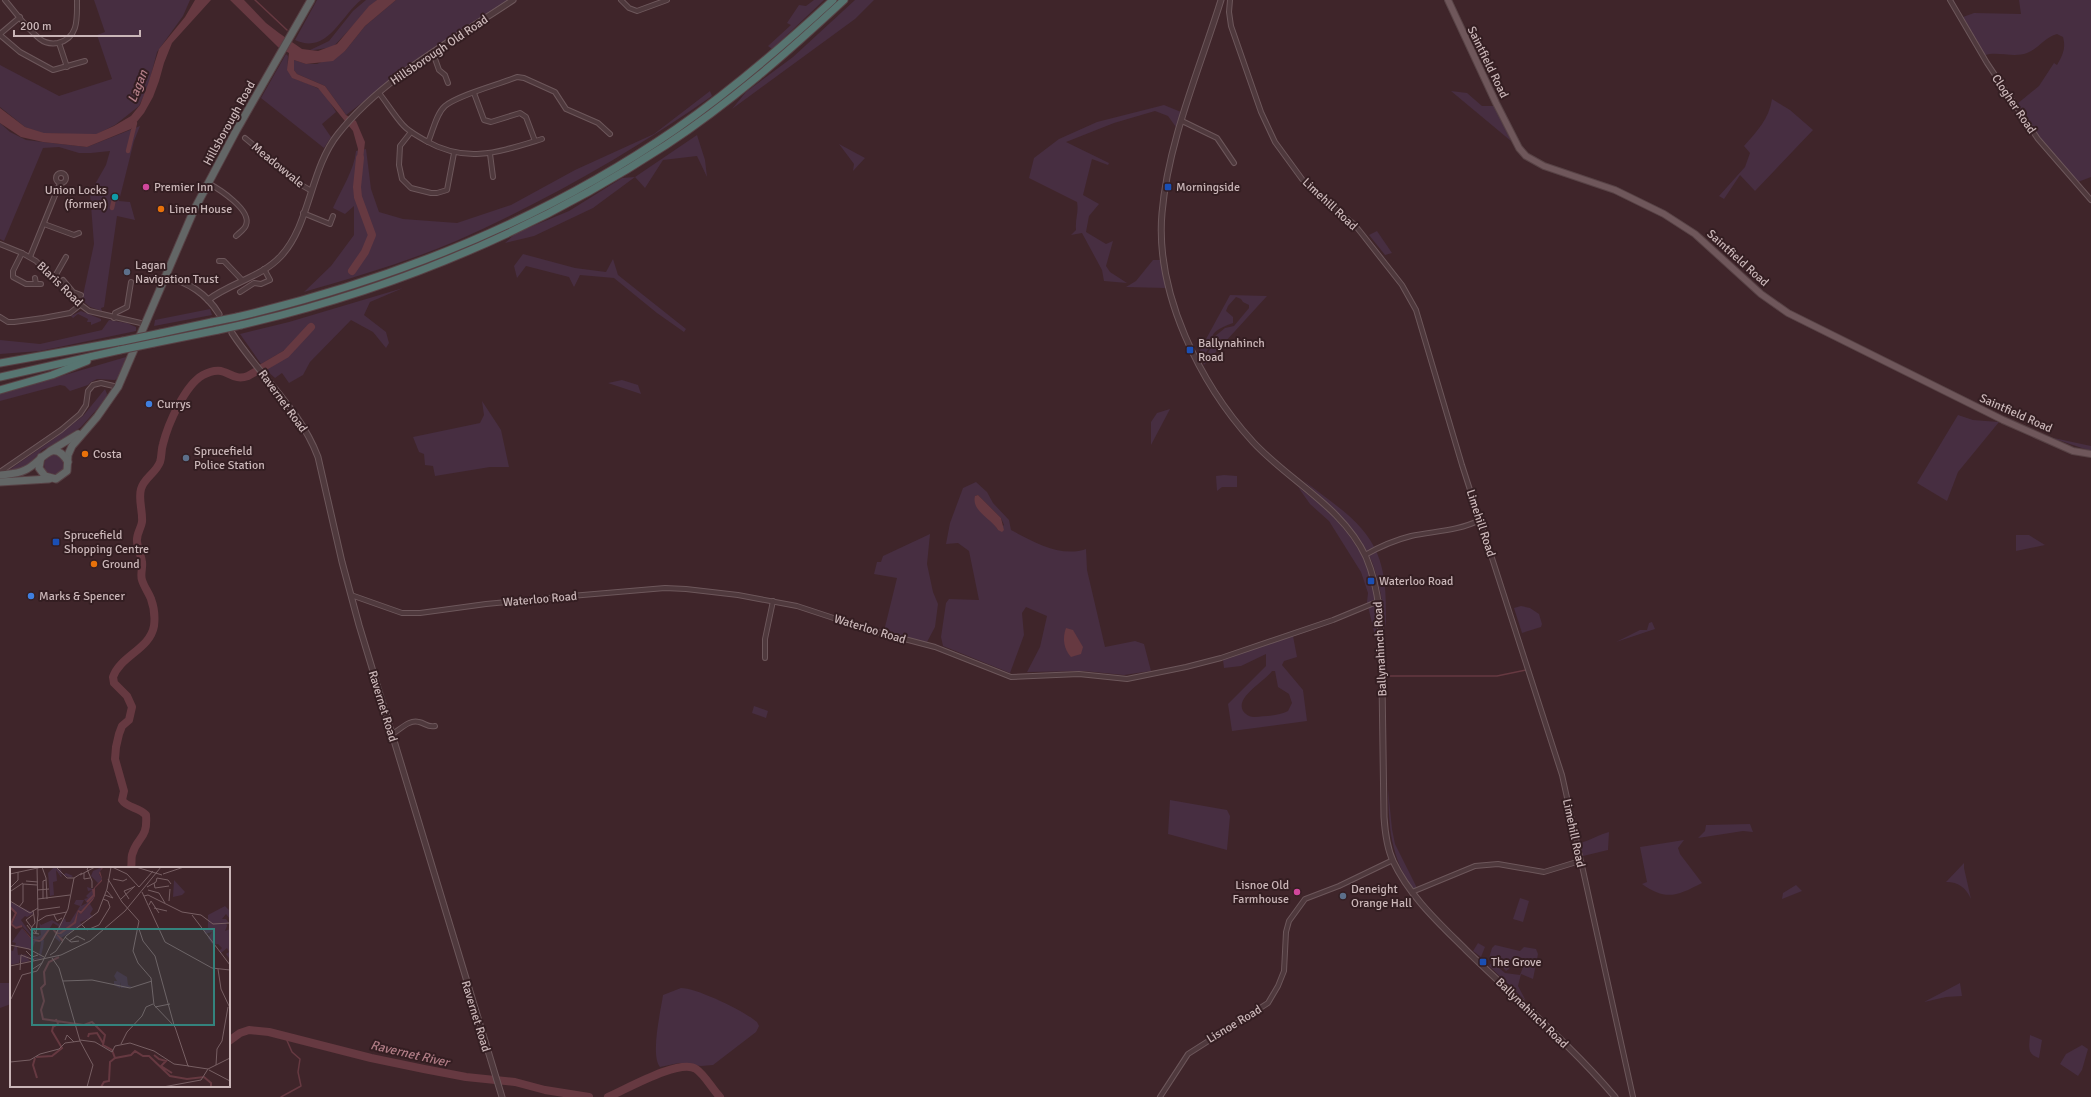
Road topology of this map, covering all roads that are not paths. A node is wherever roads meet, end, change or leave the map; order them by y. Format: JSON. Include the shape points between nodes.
{"nodes":[{"id":1,"x":5,"y":0,"type":"edge"},
{"id":2,"x":77,"y":0,"type":"edge"},
{"id":3,"x":311,"y":0,"type":"edge"},
{"id":4,"x":513,"y":0,"type":"edge"},
{"id":5,"x":621,"y":0,"type":"edge"},
{"id":6,"x":668,"y":0,"type":"edge"},
{"id":7,"x":833,"y":0,"type":"edge"},
{"id":8,"x":844,"y":0,"type":"edge"},
{"id":9,"x":1221,"y":0,"type":"edge"},
{"id":10,"x":1230,"y":0,"type":"edge"},
{"id":11,"x":1448,"y":0,"type":"edge"},
{"id":12,"x":1950,"y":0,"type":"edge"},
{"id":13,"x":20,"y":17,"type":"junction"},
{"id":14,"x":0,"y":35,"type":"edge"},
{"id":15,"x":59,"y":43,"type":"junction"},
{"id":16,"x":433,"y":53,"type":"junction"},
{"id":17,"x":85,"y":61,"type":"dead end"},
{"id":18,"x":67,"y":67,"type":"junction"},
{"id":19,"x":448,"y":83,"type":"dead end"},
{"id":20,"x":379,"y":93,"type":"junction"},
{"id":21,"x":474,"y":93,"type":"junction"},
{"id":22,"x":1182,"y":121,"type":"junction"},
{"id":23,"x":411,"y":132,"type":"junction"},
{"id":24,"x":610,"y":134,"type":"dead end"},
{"id":25,"x":245,"y":138,"type":"dead end"},
{"id":26,"x":542,"y":139,"type":"dead end"},
{"id":27,"x":535,"y":141,"type":"junction"},
{"id":28,"x":428,"y":142,"type":"junction"},
{"id":29,"x":454,"y":153,"type":"junction"},
{"id":30,"x":490,"y":154,"type":"junction"},
{"id":31,"x":1234,"y":163,"type":"dead end"},
{"id":32,"x":493,"y":177,"type":"dead end"},
{"id":33,"x":60,"y":183,"type":"dead end"},
{"id":34,"x":208,"y":183,"type":"junction"},
{"id":35,"x":310,"y":190,"type":"junction"},
{"id":36,"x":2091,"y":200,"type":"edge"},
{"id":37,"x":303,"y":213,"type":"junction"},
{"id":38,"x":333,"y":216,"type":"dead end"},
{"id":39,"x":44,"y":224,"type":"junction"},
{"id":40,"x":79,"y":234,"type":"dead end"},
{"id":41,"x":236,"y":236,"type":"dead end"},
{"id":42,"x":0,"y":244,"type":"edge"},
{"id":43,"x":22,"y":252,"type":"junction"},
{"id":44,"x":30,"y":257,"type":"junction"},
{"id":45,"x":66,"y":258,"type":"dead end"},
{"id":46,"x":219,"y":261,"type":"dead end"},
{"id":47,"x":264,"y":269,"type":"junction"},
{"id":48,"x":165,"y":276,"type":"junction"},
{"id":49,"x":35,"y":278,"type":"dead end"},
{"id":50,"x":54,"y":278,"type":"junction"},
{"id":51,"x":63,"y":280,"type":"dead end"},
{"id":52,"x":242,"y":280,"type":"junction"},
{"id":53,"x":131,"y":282,"type":"dead end"},
{"id":54,"x":36,"y":284,"type":"junction"},
{"id":55,"x":41,"y":284,"type":"dead end"},
{"id":56,"x":240,"y":292,"type":"dead end"},
{"id":57,"x":208,"y":300,"type":"junction"},
{"id":58,"x":78,"y":304,"type":"junction"},
{"id":59,"x":219,"y":314,"type":"dead end"},
{"id":60,"x":0,"y":317,"type":"edge"},
{"id":61,"x":114,"y":318,"type":"junction"},
{"id":62,"x":145,"y":324,"type":"junction"},
{"id":63,"x":232,"y":333,"type":"dead end"},
{"id":64,"x":121,"y":342,"type":"junction"},
{"id":65,"x":104,"y":354,"type":"junction"},
{"id":66,"x":0,"y":363,"type":"edge"},
{"id":67,"x":0,"y":368,"type":"edge"},
{"id":68,"x":0,"y":376,"type":"edge"},
{"id":69,"x":118,"y":387,"type":"junction"},
{"id":70,"x":0,"y":390,"type":"edge"},
{"id":71,"x":85,"y":429,"type":"junction"},
{"id":72,"x":2091,"y":454,"type":"edge"},
{"id":73,"x":44,"y":455,"type":"junction"},
{"id":74,"x":68,"y":467,"type":"junction"},
{"id":75,"x":0,"y":472,"type":"edge"},
{"id":76,"x":0,"y":475,"type":"edge"},
{"id":77,"x":49,"y":479,"type":"junction"},
{"id":78,"x":0,"y":482,"type":"edge"},
{"id":79,"x":1480,"y":520,"type":"junction"},
{"id":80,"x":1365,"y":554,"type":"junction"},
{"id":81,"x":351,"y":595,"type":"junction"},
{"id":82,"x":773,"y":601,"type":"junction"},
{"id":83,"x":1379,"y":601,"type":"junction"},
{"id":84,"x":765,"y":658,"type":"dead end"},
{"id":85,"x":434,"y":726,"type":"dead end"},
{"id":86,"x":392,"y":734,"type":"junction"},
{"id":87,"x":1393,"y":860,"type":"junction"},
{"id":88,"x":1580,"y":861,"type":"junction"},
{"id":89,"x":1412,"y":892,"type":"junction"},
{"id":90,"x":502,"y":1097,"type":"edge"},
{"id":91,"x":1160,"y":1097,"type":"edge"},
{"id":92,"x":1616,"y":1097,"type":"edge"},
{"id":93,"x":1633,"y":1097,"type":"edge"}],
"edges":[{"from":1,"to":13,"type":"street"},
{"from":2,"to":15,"type":"street","via":[[75,29],[72,35]]},
{"from":3,"to":34,"type":"highway","name":"Hillsborough Road"},
{"from":4,"to":16,"type":"street","name":"Hillsborough Old Road"},
{"from":5,"to":6,"type":"street","via":[[629,8],[637,11]]},
{"from":7,"to":64,"type":"highway","bridge":true,"via":[[762,63],[676,128],[610,171],[474,240],[404,268],[319,296]]},
{"from":8,"to":65,"type":"highway","bridge":true,"via":[[780,58],[704,118],[590,191],[506,234],[423,270],[334,301],[241,325]]},
{"from":9,"to":22,"type":"street","name":"Ballynahinch Road"},
{"from":10,"to":79,"type":"street","name":"Limehill Road","via":[[1228,12],[1231,26],[1261,112],[1275,142],[1302,179],[1354,224],[1412,300]]},
{"from":11,"to":72,"type":"main road","name":"Saintfield Road","via":[[1458,26],[1513,137],[1519,148],[1532,160],[1615,190],[1664,214],[1699,238],[1761,294],[1788,313],[2003,420],[2073,450]]},
{"from":12,"to":36,"type":"street","name":"Clogher Road","via":[[1987,63],[2038,139]]},
{"from":13,"to":14,"type":"street"},
{"from":13,"to":15,"type":"street","via":[[41,40]]},
{"from":14,"to":18,"type":"street","via":[[18,51],[46,67],[53,70]]},
{"from":15,"to":18,"type":"street"},
{"from":16,"to":19,"type":"street","via":[[439,70],[445,75]]},
{"from":16,"to":20,"type":"street","name":"Hillsborough Old Road"},
{"from":17,"to":18,"type":"street"},
{"from":20,"to":23,"type":"street"},
{"from":20,"to":35,"type":"street","name":"Hillsborough Old Road","via":[[356,114],[327,149]]},
{"from":21,"to":24,"type":"street","via":[[517,77],[524,78],[555,92],[566,109],[598,123]]},
{"from":21,"to":27,"type":"street","via":[[484,120],[492,122],[517,113],[523,114]]},
{"from":21,"to":28,"type":"street","via":[[445,106],[439,114]]},
{"from":22,"to":31,"type":"street","via":[[1217,138]]},
{"from":22,"to":80,"type":"street","name":"Ballynahinch Road","via":[[1167,179],[1161,228],[1169,286],[1190,348],[1217,396],[1242,430],[1262,452],[1338,517]]},
{"from":23,"to":28,"type":"street"},
{"from":23,"to":29,"type":"street","via":[[400,146],[399,165],[402,179],[411,188],[437,194],[447,190]]},
{"from":25,"to":35,"type":"street","name":"Meadowvale"},
{"from":26,"to":27,"type":"street"},
{"from":27,"to":30,"type":"street"},
{"from":28,"to":29,"type":"street"},
{"from":29,"to":30,"type":"street"},
{"from":30,"to":32,"type":"street"},
{"from":33,"to":39,"type":"street"},
{"from":34,"to":41,"type":"street","via":[[224,193],[244,212],[246,226]]},
{"from":34,"to":48,"type":"highway","name":"Hillsborough Road"},
{"from":35,"to":37,"type":"street","name":"Hillsborough Old Road"},
{"from":37,"to":38,"type":"street","via":[[330,224]]},
{"from":37,"to":47,"type":"street","name":"Hillsborough Old Road","via":[[285,251]]},
{"from":39,"to":40,"type":"street","via":[[74,235]]},
{"from":39,"to":44,"type":"street"},
{"from":42,"to":43,"type":"street","name":"Blaris Road"},
{"from":43,"to":44,"type":"street","name":"Blaris Road"},
{"from":43,"to":54,"type":"street","via":[[12,274],[26,284]]},
{"from":44,"to":50,"type":"street","name":"Blaris Road"},
{"from":45,"to":50,"type":"street"},
{"from":46,"to":52,"type":"street","via":[[224,259]]},
{"from":47,"to":52,"type":"street","name":"Hillsborough Old Road"},
{"from":47,"to":56,"type":"street","via":[[270,280],[261,284],[254,283]]},
{"from":48,"to":57,"type":"street","via":[[192,286]]},
{"from":48,"to":62,"type":"highway","name":"Hillsborough Road"},
{"from":49,"to":54,"type":"street"},
{"from":50,"to":58,"type":"street","name":"Blaris Road"},
{"from":51,"to":58,"type":"street","via":[[73,292],[81,295]]},
{"from":52,"to":57,"type":"street","name":"Hillsborough Old Road"},
{"from":53,"to":61,"type":"street","via":[[127,307],[114,313]]},
{"from":54,"to":55,"type":"street"},
{"from":57,"to":59,"type":"street"},
{"from":58,"to":60,"type":"street","via":[[70,313],[43,318],[14,322]]},
{"from":58,"to":61,"type":"street","name":"Blaris Road","via":[[96,314]]},
{"from":61,"to":62,"type":"street","name":"Blaris Road"},
{"from":62,"to":69,"type":"highway","name":"Hillsborough Road"},
{"from":63,"to":81,"type":"street","name":"Ravernet Road","via":[[291,410],[314,445]]},
{"from":64,"to":66,"type":"highway"},
{"from":64,"to":67,"type":"highway"},
{"from":65,"to":68,"type":"highway"},
{"from":65,"to":70,"type":"highway","via":[[52,375]]},
{"from":69,"to":71,"type":"highway","name":"Hillsborough Road"},
{"from":69,"to":75,"type":"street","via":[[101,383],[93,385],[88,391],[86,405],[80,414]]},
{"from":71,"to":73,"type":"highway"},
{"from":71,"to":74,"type":"highway","via":[[72,446],[68,455]]},
{"from":73,"to":74,"type":"highway","via":[[58,452]]},
{"from":73,"to":76,"type":"highway","via":[[26,470]]},
{"from":73,"to":77,"type":"highway","via":[[39,464],[40,471]]},
{"from":74,"to":77,"type":"highway","via":[[59,478]]},
{"from":77,"to":78,"type":"highway"},
{"from":79,"to":80,"type":"street","via":[[1460,529],[1410,537]]},
{"from":79,"to":88,"type":"street","name":"Limehill Road","via":[[1558,762]]},
{"from":80,"to":83,"type":"street","name":"Ballynahinch Road"},
{"from":81,"to":82,"type":"street","name":"Waterloo Road","via":[[410,613],[665,588]]},
{"from":81,"to":86,"type":"street","name":"Ravernet Road"},
{"from":82,"to":83,"type":"street","name":"Waterloo Road","via":[[935,648],[1011,677],[1079,674],[1121,678],[1221,658],[1333,620]]},
{"from":82,"to":84,"type":"street","via":[[765,639]]},
{"from":83,"to":87,"type":"street","name":"Ballynahinch Road","via":[[1384,817]]},
{"from":85,"to":86,"type":"street","via":[[412,722]]},
{"from":86,"to":90,"type":"street","name":"Ravernet Road"},
{"from":87,"to":89,"type":"street","name":"Ballynahinch Road"},
{"from":87,"to":91,"type":"street","name":"Lisnoe Road","via":[[1305,899],[1289,921],[1284,970],[1268,1002],[1188,1054]]},
{"from":88,"to":89,"type":"street","via":[[1544,872],[1498,864],[1475,866]]},
{"from":88,"to":93,"type":"street","name":"Limehill Road"},
{"from":89,"to":92,"type":"street","name":"Ballynahinch Road","via":[[1458,943]]}]}
